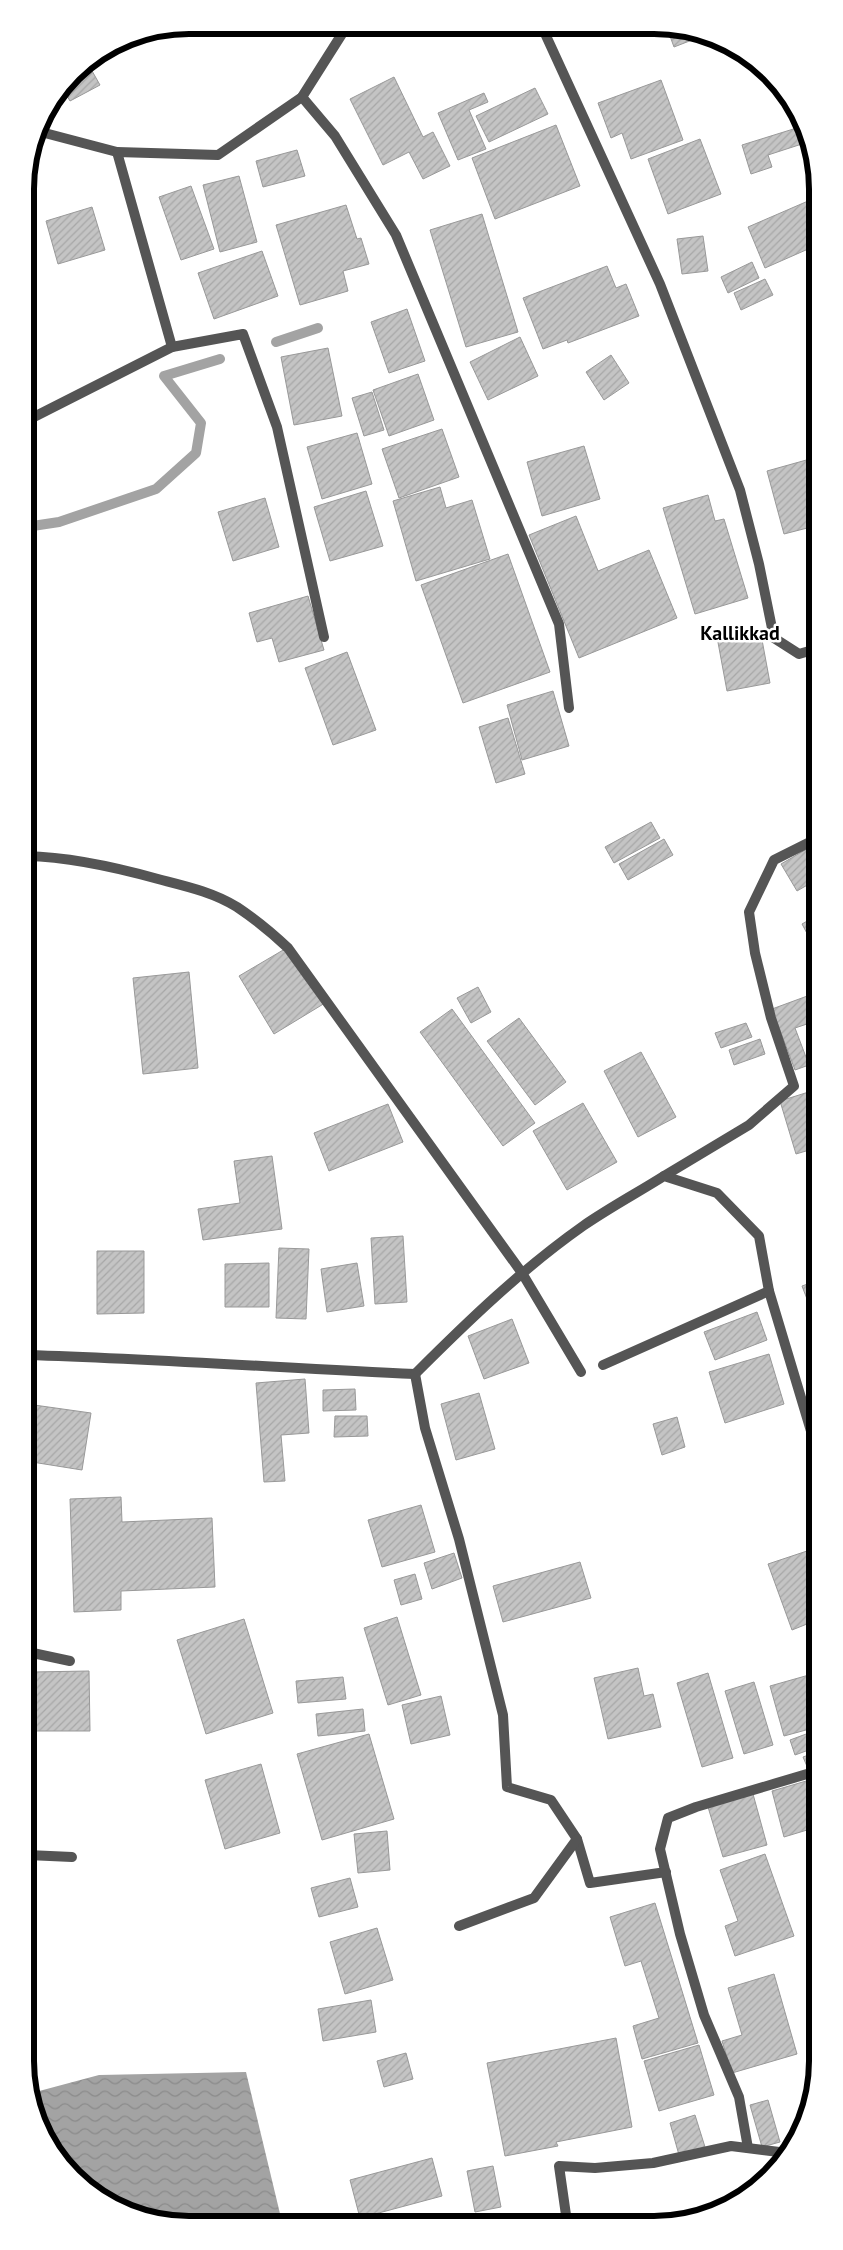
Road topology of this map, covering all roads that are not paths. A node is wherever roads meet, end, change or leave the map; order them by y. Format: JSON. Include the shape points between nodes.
{"nodes":[{"id":1,"x":342,"y":34,"type":"edge"},
{"id":2,"x":545,"y":34,"type":"edge"},
{"id":3,"x":302,"y":97,"type":"junction"},
{"id":4,"x":45,"y":133,"type":"edge"},
{"id":5,"x":117,"y":152,"type":"junction"},
{"id":6,"x":172,"y":347,"type":"junction"},
{"id":7,"x":34,"y":417,"type":"edge"},
{"id":8,"x":324,"y":637,"type":"dead end"},
{"id":9,"x":809,"y":651,"type":"edge"},
{"id":10,"x":569,"y":708,"type":"dead end"},
{"id":11,"x":809,"y":842,"type":"edge"},
{"id":12,"x":34,"y":856,"type":"edge"},
{"id":13,"x":664,"y":1176,"type":"junction"},
{"id":14,"x":522,"y":1273,"type":"junction"},
{"id":15,"x":769,"y":1291,"type":"junction"},
{"id":16,"x":34,"y":1355,"type":"edge"},
{"id":17,"x":603,"y":1365,"type":"dead end"},
{"id":18,"x":581,"y":1372,"type":"dead end"},
{"id":19,"x":415,"y":1374,"type":"junction"},
{"id":20,"x":809,"y":1424,"type":"edge"},
{"id":21,"x":34,"y":1653,"type":"edge"},
{"id":22,"x":70,"y":1661,"type":"dead end"},
{"id":23,"x":809,"y":1773,"type":"edge"},
{"id":24,"x":577,"y":1839,"type":"junction"},
{"id":25,"x":34,"y":1855,"type":"edge"},
{"id":26,"x":72,"y":1857,"type":"dead end"},
{"id":27,"x":666,"y":1872,"type":"junction"},
{"id":28,"x":459,"y":1926,"type":"dead end"},
{"id":29,"x":748,"y":2148,"type":"junction"},
{"id":30,"x":779,"y":2152,"type":"edge"},
{"id":31,"x":566,"y":2216,"type":"edge"}],
"edges":[{"from":1,"to":3,"type":"street"},
{"from":2,"to":9,"type":"street","via":[[660,284],[740,490],[774,638],[799,654]]},
{"from":3,"to":5,"type":"street","via":[[218,154]]},
{"from":3,"to":10,"type":"street","via":[[335,136],[396,235],[559,624]]},
{"from":4,"to":5,"type":"street"},
{"from":5,"to":6,"type":"street"},
{"from":6,"to":7,"type":"street"},
{"from":6,"to":8,"type":"street","via":[[242,334],[277,427]]},
{"from":11,"to":13,"type":"street","via":[[774,860],[750,912],[755,953],[771,1018],[794,1086],[748,1125]]},
{"from":12,"to":14,"type":"street","via":[[51,856],[129,871],[196,889],[236,906],[267,929],[288,948]]},
{"from":13,"to":14,"type":"street","via":[[584,1226]]},
{"from":13,"to":15,"type":"street","via":[[717,1193],[760,1236]]},
{"from":14,"to":18,"type":"street"},
{"from":14,"to":19,"type":"street"},
{"from":15,"to":17,"type":"street"},
{"from":15,"to":20,"type":"street"},
{"from":16,"to":19,"type":"street"},
{"from":19,"to":24,"type":"street","via":[[425,1428],[459,1539],[503,1715],[507,1787],[551,1800]]},
{"from":21,"to":22,"type":"street"},
{"from":23,"to":27,"type":"street","via":[[668,1818],[660,1849]]},
{"from":24,"to":27,"type":"street","via":[[590,1883]]},
{"from":24,"to":28,"type":"street","via":[[534,1898]]},
{"from":25,"to":26,"type":"street"},
{"from":27,"to":29,"type":"street","via":[[704,2015],[739,2097]]},
{"from":29,"to":30,"type":"street"},
{"from":29,"to":31,"type":"street","via":[[731,2146],[654,2163],[595,2168],[559,2166]]}]}
